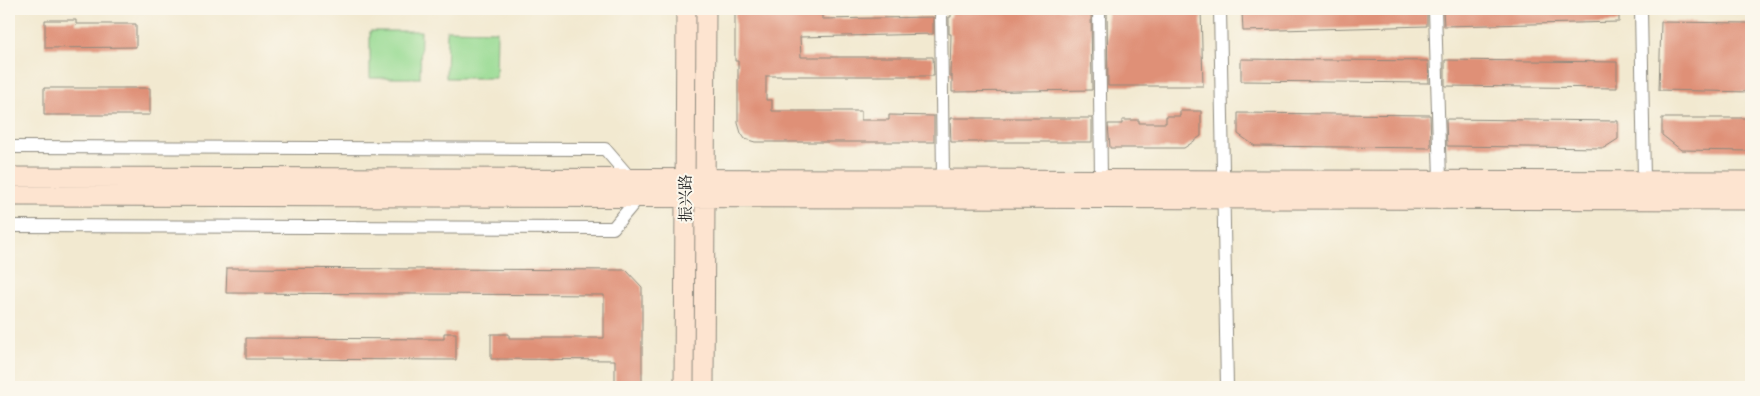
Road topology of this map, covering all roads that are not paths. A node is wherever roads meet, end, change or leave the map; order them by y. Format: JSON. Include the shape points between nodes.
{"nodes":[{"id":1,"x":686,"y":9,"type":"edge"},
{"id":2,"x":706,"y":9,"type":"edge"},
{"id":3,"x":941,"y":9,"type":"edge"},
{"id":4,"x":1099,"y":9,"type":"edge"},
{"id":5,"x":1220,"y":9,"type":"edge"},
{"id":6,"x":1435,"y":9,"type":"edge"},
{"id":7,"x":1641,"y":9,"type":"edge"},
{"id":8,"x":9,"y":147,"type":"edge"},
{"id":9,"x":9,"y":177,"type":"edge"},
{"id":10,"x":630,"y":178,"type":"junction"},
{"id":11,"x":685,"y":179,"type":"junction"},
{"id":12,"x":705,"y":179,"type":"junction"},
{"id":13,"x":943,"y":179,"type":"junction"},
{"id":14,"x":1101,"y":179,"type":"junction"},
{"id":15,"x":1223,"y":180,"type":"junction"},
{"id":16,"x":1440,"y":180,"type":"junction"},
{"id":17,"x":1644,"y":180,"type":"junction"},
{"id":18,"x":1751,"y":181,"type":"edge"},
{"id":19,"x":9,"y":196,"type":"edge"},
{"id":20,"x":639,"y":197,"type":"junction"},
{"id":21,"x":685,"y":198,"type":"junction"},
{"id":22,"x":705,"y":198,"type":"junction"},
{"id":23,"x":1223,"y":199,"type":"junction"},
{"id":24,"x":1751,"y":200,"type":"edge"},
{"id":25,"x":9,"y":226,"type":"edge"},
{"id":26,"x":684,"y":387,"type":"edge"},
{"id":27,"x":704,"y":387,"type":"edge"},
{"id":28,"x":1227,"y":387,"type":"edge"}],
"edges":[{"from":1,"to":11,"type":"main road","name":"振兴路"},
{"from":2,"to":12,"type":"main road","name":"振兴路"},
{"from":3,"to":13,"type":"street"},
{"from":4,"to":14,"type":"street"},
{"from":5,"to":15,"type":"street"},
{"from":6,"to":16,"type":"street"},
{"from":7,"to":17,"type":"street"},
{"from":8,"to":10,"type":"street","via":[[605,149]]},
{"from":9,"to":10,"type":"main road"},
{"from":10,"to":11,"type":"main road"},
{"from":11,"to":12,"type":"main road"},
{"from":11,"to":21,"type":"main road","name":"振兴路"},
{"from":12,"to":13,"type":"main road"},
{"from":12,"to":22,"type":"main road","name":"振兴路"},
{"from":13,"to":14,"type":"main road"},
{"from":14,"to":15,"type":"main road"},
{"from":15,"to":16,"type":"main road"},
{"from":15,"to":23,"type":"street"},
{"from":16,"to":17,"type":"main road"},
{"from":17,"to":18,"type":"main road"},
{"from":19,"to":20,"type":"main road"},
{"from":20,"to":21,"type":"main road"},
{"from":20,"to":25,"type":"street","via":[[613,228]]},
{"from":21,"to":22,"type":"main road"},
{"from":21,"to":26,"type":"main road","name":"振兴路"},
{"from":22,"to":23,"type":"main road"},
{"from":22,"to":27,"type":"main road","name":"振兴路"},
{"from":23,"to":24,"type":"main road"},
{"from":23,"to":28,"type":"street"}]}
